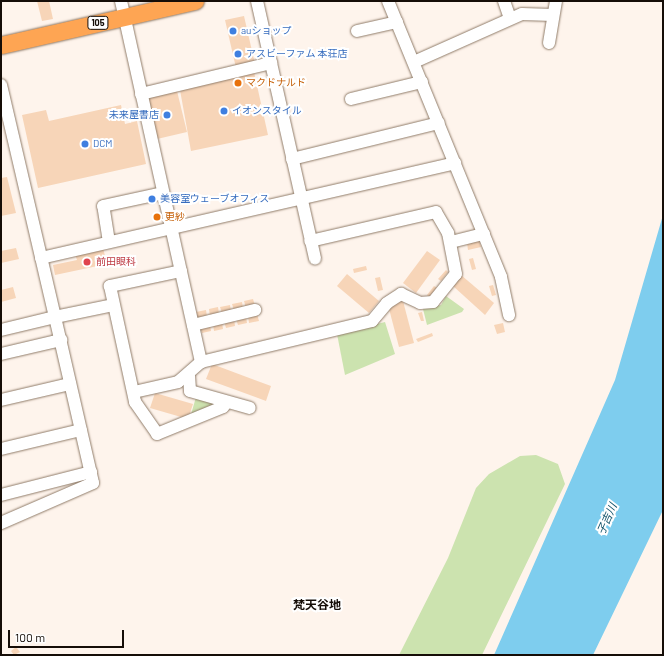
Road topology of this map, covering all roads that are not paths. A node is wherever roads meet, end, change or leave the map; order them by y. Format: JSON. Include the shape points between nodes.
{"nodes":[{"id":1,"x":121,"y":1,"type":"edge"},
{"id":2,"x":195,"y":1,"type":"edge"},
{"id":3,"x":257,"y":1,"type":"edge"},
{"id":4,"x":388,"y":1,"type":"edge"},
{"id":5,"x":504,"y":1,"type":"edge"},
{"id":6,"x":556,"y":1,"type":"edge"},
{"id":7,"x":553,"y":15,"type":"junction"},
{"id":8,"x":124,"y":18,"type":"junction"},
{"id":9,"x":510,"y":18,"type":"junction"},
{"id":10,"x":397,"y":22,"type":"junction"},
{"id":11,"x":357,"y":31,"type":"dead end"},
{"id":12,"x":549,"y":43,"type":"dead end"},
{"id":13,"x":1,"y":45,"type":"edge"},
{"id":14,"x":414,"y":62,"type":"junction"},
{"id":15,"x":270,"y":63,"type":"junction"},
{"id":16,"x":422,"y":82,"type":"junction"},
{"id":17,"x":1,"y":85,"type":"edge"},
{"id":18,"x":141,"y":94,"type":"junction"},
{"id":19,"x":351,"y":99,"type":"dead end"},
{"id":20,"x":3,"y":106,"type":"edge"},
{"id":21,"x":439,"y":123,"type":"junction"},
{"id":22,"x":6,"y":130,"type":"edge"},
{"id":23,"x":292,"y":158,"type":"junction"},
{"id":24,"x":455,"y":163,"type":"junction"},
{"id":25,"x":163,"y":193,"type":"junction"},
{"id":26,"x":300,"y":198,"type":"junction"},
{"id":27,"x":172,"y":228,"type":"junction"},
{"id":28,"x":484,"y":234,"type":"junction"},
{"id":29,"x":310,"y":241,"type":"junction"},
{"id":30,"x":109,"y":242,"type":"junction"},
{"id":31,"x":451,"y":242,"type":"junction"},
{"id":32,"x":41,"y":258,"type":"junction"},
{"id":33,"x":314,"y":259,"type":"dead end"},
{"id":34,"x":181,"y":271,"type":"junction"},
{"id":35,"x":113,"y":305,"type":"junction"},
{"id":36,"x":255,"y":310,"type":"dead end"},
{"id":37,"x":509,"y":315,"type":"dead end"},
{"id":38,"x":55,"y":318,"type":"junction"},
{"id":39,"x":193,"y":325,"type":"junction"},
{"id":40,"x":1,"y":330,"type":"edge"},
{"id":41,"x":60,"y":340,"type":"junction"},
{"id":42,"x":1,"y":354,"type":"edge"},
{"id":43,"x":201,"y":362,"type":"junction"},
{"id":44,"x":188,"y":376,"type":"junction"},
{"id":45,"x":70,"y":384,"type":"junction"},
{"id":46,"x":134,"y":392,"type":"junction"},
{"id":47,"x":1,"y":400,"type":"edge"},
{"id":48,"x":227,"y":402,"type":"junction"},
{"id":49,"x":250,"y":408,"type":"dead end"},
{"id":50,"x":81,"y":430,"type":"junction"},
{"id":51,"x":1,"y":449,"type":"edge"},
{"id":52,"x":91,"y":472,"type":"junction"},
{"id":53,"x":1,"y":494,"type":"edge"},
{"id":54,"x":1,"y":522,"type":"edge"}],
"edges":[{"from":1,"to":8,"type":"street"},
{"from":2,"to":8,"type":"highway","number":"105"},
{"from":3,"to":15,"type":"street"},
{"from":4,"to":10,"type":"street"},
{"from":5,"to":9,"type":"street"},
{"from":6,"to":7,"type":"street"},
{"from":7,"to":9,"type":"street","via":[[522,14]]},
{"from":7,"to":12,"type":"street"},
{"from":8,"to":13,"type":"highway","number":"105"},
{"from":8,"to":18,"type":"street"},
{"from":9,"to":14,"type":"street"},
{"from":10,"to":11,"type":"street"},
{"from":10,"to":14,"type":"street"},
{"from":14,"to":16,"type":"street"},
{"from":15,"to":18,"type":"street"},
{"from":15,"to":23,"type":"street"},
{"from":16,"to":19,"type":"street"},
{"from":16,"to":21,"type":"street"},
{"from":17,"to":20,"type":"street"},
{"from":18,"to":25,"type":"street"},
{"from":20,"to":22,"type":"street"},
{"from":21,"to":23,"type":"street"},
{"from":21,"to":24,"type":"street"},
{"from":22,"to":32,"type":"street"},
{"from":23,"to":26,"type":"street"},
{"from":24,"to":26,"type":"street"},
{"from":24,"to":28,"type":"street"},
{"from":25,"to":27,"type":"street"},
{"from":25,"to":30,"type":"street","via":[[103,206]]},
{"from":26,"to":27,"type":"street"},
{"from":26,"to":29,"type":"street"},
{"from":27,"to":30,"type":"street"},
{"from":27,"to":34,"type":"street"},
{"from":28,"to":31,"type":"street"},
{"from":28,"to":37,"type":"street","via":[[501,277]]},
{"from":29,"to":31,"type":"street","via":[[436,212]]},
{"from":29,"to":33,"type":"street"},
{"from":30,"to":32,"type":"street"},
{"from":31,"to":43,"type":"street","via":[[456,274],[433,302],[420,302],[401,294],[387,303],[372,321]]},
{"from":32,"to":38,"type":"street"},
{"from":34,"to":35,"type":"street","via":[[110,286]]},
{"from":34,"to":39,"type":"street"},
{"from":35,"to":38,"type":"street"},
{"from":35,"to":46,"type":"street"},
{"from":36,"to":39,"type":"street"},
{"from":38,"to":40,"type":"street"},
{"from":38,"to":41,"type":"street"},
{"from":39,"to":43,"type":"street"},
{"from":41,"to":42,"type":"street"},
{"from":41,"to":45,"type":"street"},
{"from":43,"to":44,"type":"street"},
{"from":44,"to":46,"type":"street"},
{"from":44,"to":48,"type":"street","via":[[190,391]]},
{"from":45,"to":47,"type":"street"},
{"from":45,"to":50,"type":"street"},
{"from":46,"to":48,"type":"street","via":[[134,402],[156,434],[223,407]]},
{"from":48,"to":49,"type":"street"},
{"from":50,"to":51,"type":"street"},
{"from":50,"to":52,"type":"street"},
{"from":52,"to":53,"type":"street"},
{"from":52,"to":54,"type":"street","via":[[93,483]]}]}
